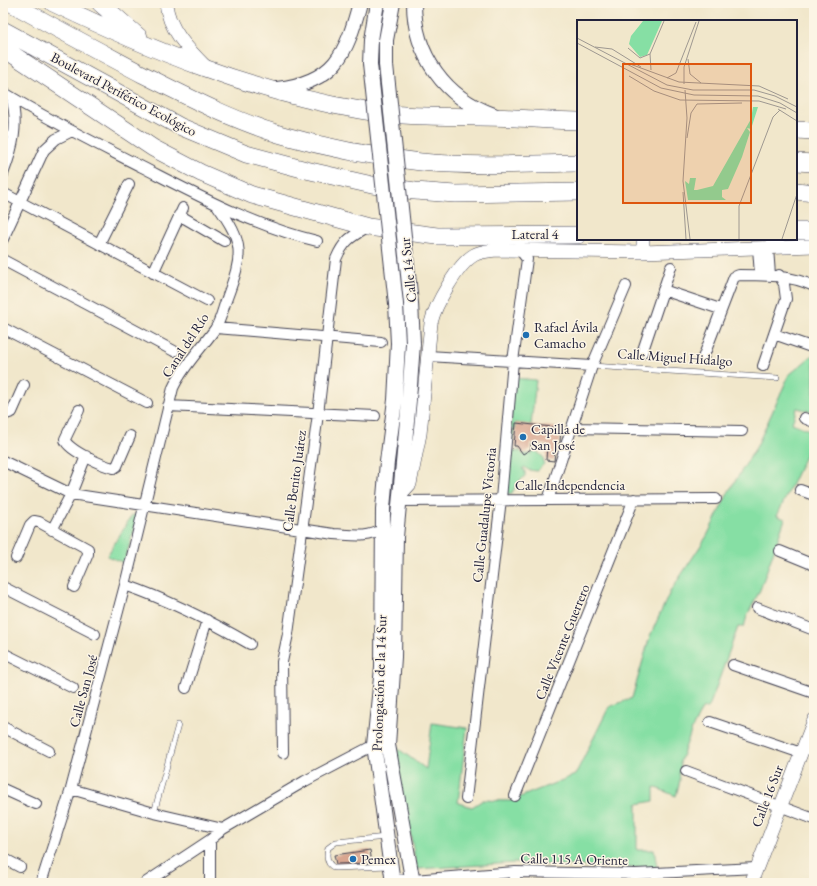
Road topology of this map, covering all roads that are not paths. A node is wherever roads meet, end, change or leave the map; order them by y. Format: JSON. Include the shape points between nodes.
{"nodes":[{"id":1,"x":12,"y":3,"type":"edge"},
{"id":2,"x":53,"y":3,"type":"edge"},
{"id":3,"x":100,"y":3,"type":"edge"},
{"id":4,"x":166,"y":3,"type":"edge"},
{"id":5,"x":360,"y":3,"type":"edge"},
{"id":6,"x":377,"y":3,"type":"edge"},
{"id":7,"x":393,"y":3,"type":"edge"},
{"id":8,"x":414,"y":3,"type":"edge"},
{"id":9,"x":3,"y":30,"type":"edge"},
{"id":10,"x":3,"y":48,"type":"edge"},
{"id":11,"x":152,"y":49,"type":"junction"},
{"id":12,"x":208,"y":70,"type":"junction"},
{"id":13,"x":271,"y":90,"type":"junction"},
{"id":14,"x":7,"y":94,"type":"edge"},
{"id":15,"x":500,"y":117,"type":"junction"},
{"id":16,"x":577,"y":121,"type":"edge"},
{"id":17,"x":797,"y":130,"type":"edge"},
{"id":18,"x":72,"y":131,"type":"junction"},
{"id":19,"x":814,"y":131,"type":"edge"},
{"id":20,"x":3,"y":132,"type":"edge"},
{"id":21,"x":14,"y":137,"type":"junction"},
{"id":22,"x":797,"y":162,"type":"edge"},
{"id":23,"x":577,"y":163,"type":"edge"},
{"id":24,"x":814,"y":163,"type":"edge"},
{"id":25,"x":3,"y":174,"type":"edge"},
{"id":26,"x":129,"y":184,"type":"dead end"},
{"id":27,"x":797,"y":191,"type":"edge"},
{"id":28,"x":577,"y":192,"type":"edge"},
{"id":29,"x":814,"y":193,"type":"edge"},
{"id":30,"x":3,"y":194,"type":"edge"},
{"id":31,"x":20,"y":202,"type":"junction"},
{"id":32,"x":217,"y":205,"type":"junction"},
{"id":33,"x":368,"y":227,"type":"junction"},
{"id":34,"x":797,"y":231,"type":"edge"},
{"id":35,"x":814,"y":231,"type":"edge"},
{"id":36,"x":577,"y":235,"type":"edge"},
{"id":37,"x":3,"y":239,"type":"edge"},
{"id":38,"x":224,"y":241,"type":"dead end"},
{"id":39,"x":317,"y":241,"type":"dead end"},
{"id":40,"x":520,"y":242,"type":"junction"},
{"id":41,"x":98,"y":244,"type":"junction"},
{"id":42,"x":643,"y":245,"type":"edge"},
{"id":43,"x":814,"y":246,"type":"edge"},
{"id":44,"x":763,"y":248,"type":"junction"},
{"id":45,"x":3,"y":260,"type":"edge"},
{"id":46,"x":671,"y":267,"type":"dead end"},
{"id":47,"x":153,"y":273,"type":"junction"},
{"id":48,"x":770,"y":275,"type":"junction"},
{"id":49,"x":626,"y":286,"type":"dead end"},
{"id":50,"x":814,"y":286,"type":"edge"},
{"id":51,"x":663,"y":290,"type":"junction"},
{"id":52,"x":207,"y":302,"type":"dead end"},
{"id":53,"x":720,"y":309,"type":"junction"},
{"id":54,"x":3,"y":328,"type":"edge"},
{"id":55,"x":216,"y":328,"type":"junction"},
{"id":56,"x":774,"y":334,"type":"junction"},
{"id":57,"x":328,"y":337,"type":"junction"},
{"id":58,"x":381,"y":342,"type":"dead end"},
{"id":59,"x":814,"y":348,"type":"edge"},
{"id":60,"x":174,"y":350,"type":"dead end"},
{"id":61,"x":642,"y":353,"type":"dead end"},
{"id":62,"x":428,"y":356,"type":"junction"},
{"id":63,"x":703,"y":358,"type":"dead end"},
{"id":64,"x":513,"y":360,"type":"junction"},
{"id":65,"x":592,"y":366,"type":"junction"},
{"id":66,"x":763,"y":366,"type":"dead end"},
{"id":67,"x":777,"y":378,"type":"dead end"},
{"id":68,"x":24,"y":385,"type":"dead end"},
{"id":69,"x":146,"y":403,"type":"dead end"},
{"id":70,"x":168,"y":406,"type":"junction"},
{"id":71,"x":78,"y":410,"type":"dead end"},
{"id":72,"x":3,"y":412,"type":"edge"},
{"id":73,"x":318,"y":414,"type":"junction"},
{"id":74,"x":375,"y":416,"type":"dead end"},
{"id":75,"x":804,"y":418,"type":"dead end"},
{"id":76,"x":814,"y":422,"type":"edge"},
{"id":77,"x":572,"y":428,"type":"junction"},
{"id":78,"x":742,"y":431,"type":"dead end"},
{"id":79,"x":130,"y":436,"type":"dead end"},
{"id":80,"x":86,"y":456,"type":"junction"},
{"id":81,"x":3,"y":461,"type":"edge"},
{"id":82,"x":800,"y":490,"type":"dead end"},
{"id":83,"x":71,"y":494,"type":"junction"},
{"id":84,"x":814,"y":495,"type":"edge"},
{"id":85,"x":400,"y":498,"type":"junction"},
{"id":86,"x":501,"y":499,"type":"junction"},
{"id":87,"x":634,"y":499,"type":"junction"},
{"id":88,"x":716,"y":499,"type":"dead end"},
{"id":89,"x":548,"y":500,"type":"junction"},
{"id":90,"x":146,"y":506,"type":"junction"},
{"id":91,"x":383,"y":529,"type":"junction"},
{"id":92,"x":52,"y":530,"type":"junction"},
{"id":93,"x":301,"y":530,"type":"junction"},
{"id":94,"x":396,"y":538,"type":"joint"},
{"id":95,"x":780,"y":551,"type":"dead end"},
{"id":96,"x":16,"y":558,"type":"dead end"},
{"id":97,"x":814,"y":565,"type":"edge"},
{"id":98,"x":125,"y":585,"type":"junction"},
{"id":99,"x":3,"y":587,"type":"edge"},
{"id":100,"x":74,"y":587,"type":"dead end"},
{"id":101,"x":757,"y":608,"type":"dead end"},
{"id":102,"x":207,"y":620,"type":"junction"},
{"id":103,"x":814,"y":630,"type":"edge"},
{"id":104,"x":95,"y":634,"type":"dead end"},
{"id":105,"x":250,"y":644,"type":"dead end"},
{"id":106,"x":3,"y":653,"type":"edge"},
{"id":107,"x":733,"y":665,"type":"dead end"},
{"id":108,"x":73,"y":688,"type":"dead end"},
{"id":109,"x":186,"y":688,"type":"dead end"},
{"id":110,"x":814,"y":693,"type":"edge"},
{"id":111,"x":814,"y":720,"type":"edge"},
{"id":112,"x":710,"y":722,"type":"dead end"},
{"id":113,"x":178,"y":725,"type":"dead end"},
{"id":114,"x":3,"y":727,"type":"edge"},
{"id":115,"x":374,"y":745,"type":"junction"},
{"id":116,"x":49,"y":751,"type":"dead end"},
{"id":117,"x":283,"y":753,"type":"dead end"},
{"id":118,"x":801,"y":753,"type":"junction"},
{"id":119,"x":686,"y":771,"type":"dead end"},
{"id":120,"x":3,"y":789,"type":"edge"},
{"id":121,"x":71,"y":789,"type":"junction"},
{"id":122,"x":515,"y":796,"type":"dead end"},
{"id":123,"x":466,"y":799,"type":"dead end"},
{"id":124,"x":36,"y":804,"type":"dead end"},
{"id":125,"x":781,"y":806,"type":"junction"},
{"id":126,"x":154,"y":813,"type":"junction"},
{"id":127,"x":814,"y":819,"type":"edge"},
{"id":128,"x":223,"y":829,"type":"junction"},
{"id":129,"x":387,"y":837,"type":"junction"},
{"id":130,"x":210,"y":840,"type":"junction"},
{"id":131,"x":3,"y":858,"type":"edge"},
{"id":132,"x":20,"y":866,"type":"dead end"},
{"id":133,"x":756,"y":868,"type":"junction"},
{"id":134,"x":514,"y":872,"type":"junction"},
{"id":135,"x":392,"y":876,"type":"edge"},
{"id":136,"x":636,"y":879,"type":"edge"},
{"id":137,"x":413,"y":881,"type":"edge"},
{"id":138,"x":41,"y":883,"type":"edge"},
{"id":139,"x":146,"y":883,"type":"edge"},
{"id":140,"x":210,"y":883,"type":"edge"},
{"id":141,"x":515,"y":883,"type":"edge"},
{"id":142,"x":751,"y":883,"type":"edge"}],
"edges":[{"from":1,"to":23,"type":"highway","name":"Boulevard Periférico Ecológico","via":[[67,35],[182,94],[282,135],[350,151],[420,162]]},
{"from":2,"to":11,"type":"highway"},
{"from":3,"to":11,"type":"highway"},
{"from":4,"to":12,"type":"street","via":[[171,22],[178,34]]},
{"from":5,"to":13,"type":"main road","via":[[349,40],[336,64],[317,78],[294,87]]},
{"from":6,"to":91,"type":"main road","name":"Calle 14 Sur","bridge":true,"via":[[370,64],[398,343]]},
{"from":7,"to":85,"type":"main road","name":"Calle 14 Sur","bridge":true,"via":[[386,40],[386,65],[413,343]]},
{"from":8,"to":15,"type":"main road","via":[[418,38],[435,71],[455,94],[480,110]]},
{"from":9,"to":28,"type":"highway","name":"Boulevard Periférico Ecológico","via":[[179,126],[246,154],[365,184],[408,190],[455,194]]},
{"from":10,"to":33,"type":"highway","via":[[153,148],[201,173],[252,195]]},
{"from":11,"to":12,"type":"highway"},
{"from":12,"to":13,"type":"highway"},
{"from":13,"to":15,"type":"highway","via":[[361,110],[415,116]]},
{"from":14,"to":18,"type":"street"},
{"from":14,"to":21,"type":"street","via":[[15,110]]},
{"from":15,"to":16,"type":"highway"},
{"from":17,"to":19,"type":"highway"},
{"from":18,"to":31,"type":"street","via":[[56,139],[44,150]]},
{"from":18,"to":32,"type":"street"},
{"from":20,"to":21,"type":"lane"},
{"from":21,"to":25,"type":"street"},
{"from":22,"to":24,"type":"highway"},
{"from":26,"to":41,"type":"street"},
{"from":27,"to":29,"type":"highway"},
{"from":30,"to":31,"type":"street"},
{"from":31,"to":37,"type":"street"},
{"from":31,"to":41,"type":"street"},
{"from":32,"to":39,"type":"street","via":[[280,232]]},
{"from":32,"to":55,"type":"street","name":"Canal del Río","via":[[236,233],[239,252],[237,270]]},
{"from":33,"to":40,"type":"highway","via":[[437,236]]},
{"from":33,"to":57,"type":"street","name":"Calle Benito Juárez","via":[[349,238],[336,259]]},
{"from":34,"to":35,"type":"highway"},
{"from":36,"to":40,"type":"highway"},
{"from":38,"to":47,"type":"street","via":[[181,212]]},
{"from":40,"to":42,"type":"street","name":"Lateral 4"},
{"from":40,"to":62,"type":"street","name":"Lateral 4","via":[[480,253],[469,259],[438,302],[431,323]]},
{"from":40,"to":64,"type":"street","name":"Calle Guadalupe Victoria","via":[[527,259]]},
{"from":41,"to":47,"type":"street"},
{"from":42,"to":44,"type":"street","name":"Lateral 4"},
{"from":43,"to":44,"type":"street","name":"Lateral 4"},
{"from":44,"to":48,"type":"street"},
{"from":45,"to":60,"type":"street"},
{"from":46,"to":51,"type":"street"},
{"from":47,"to":52,"type":"street"},
{"from":48,"to":50,"type":"street","via":[[800,280]]},
{"from":48,"to":53,"type":"street","via":[[734,277]]},
{"from":48,"to":56,"type":"street","via":[[784,284],[786,298]]},
{"from":49,"to":65,"type":"street"},
{"from":51,"to":53,"type":"street"},
{"from":51,"to":61,"type":"street"},
{"from":53,"to":63,"type":"street"},
{"from":54,"to":69,"type":"street"},
{"from":55,"to":57,"type":"street"},
{"from":55,"to":70,"type":"street","name":"Canal del Río","via":[[177,378]]},
{"from":56,"to":59,"type":"street"},
{"from":56,"to":66,"type":"street"},
{"from":57,"to":58,"type":"street"},
{"from":57,"to":73,"type":"street","name":"Calle Benito Juárez"},
{"from":62,"to":64,"type":"street","name":"Calle Miguel Hidalgo"},
{"from":62,"to":85,"type":"street","name":"Lateral 4","via":[[420,434],[410,484]]},
{"from":64,"to":65,"type":"street","name":"Calle Miguel Hidalgo"},
{"from":64,"to":86,"type":"street","name":"Calle Guadalupe Victoria"},
{"from":65,"to":67,"type":"lane","name":"Calle Miguel Hidalgo"},
{"from":65,"to":77,"type":"street"},
{"from":68,"to":72,"type":"street","via":[[12,412]]},
{"from":70,"to":73,"type":"street"},
{"from":70,"to":90,"type":"street","name":"Canal del Río"},
{"from":71,"to":80,"type":"street","via":[[65,443]]},
{"from":73,"to":74,"type":"street"},
{"from":73,"to":93,"type":"street","name":"Calle Benito Juárez"},
{"from":75,"to":76,"type":"street"},
{"from":77,"to":78,"type":"street"},
{"from":77,"to":89,"type":"street"},
{"from":79,"to":80,"type":"street","via":[[118,466],[114,468]]},
{"from":80,"to":83,"type":"street"},
{"from":81,"to":83,"type":"street"},
{"from":82,"to":84,"type":"street"},
{"from":83,"to":90,"type":"street"},
{"from":83,"to":92,"type":"street"},
{"from":85,"to":86,"type":"street","name":"Calle Independencia"},
{"from":85,"to":94,"type":"main road","name":"Calle 14 Sur"},
{"from":86,"to":89,"type":"street","name":"Calle Independencia"},
{"from":86,"to":123,"type":"street","name":"Calle Guadalupe Victoria"},
{"from":87,"to":88,"type":"street","name":"Calle Independencia"},
{"from":87,"to":89,"type":"street","name":"Calle Independencia"},
{"from":87,"to":122,"type":"street","name":"Calle Vicente Guerrero"},
{"from":90,"to":93,"type":"street"},
{"from":90,"to":98,"type":"street","name":"Calle San José"},
{"from":91,"to":93,"type":"street","via":[[365,537]]},
{"from":91,"to":115,"type":"main road","name":"Prolongación de la 14 Sur","via":[[382,668]]},
{"from":92,"to":96,"type":"street","via":[[34,521]]},
{"from":92,"to":100,"type":"street","via":[[88,550]]},
{"from":93,"to":117,"type":"street","name":"Calle Benito Juárez","via":[[282,662]]},
{"from":94,"to":137,"type":"main road","name":"Prolongación de la 14 Sur","via":[[394,657],[388,746]]},
{"from":95,"to":97,"type":"street"},
{"from":98,"to":102,"type":"street"},
{"from":98,"to":121,"type":"street","name":"Calle San José"},
{"from":99,"to":104,"type":"street"},
{"from":101,"to":103,"type":"street"},
{"from":102,"to":105,"type":"street"},
{"from":102,"to":109,"type":"street"},
{"from":106,"to":108,"type":"street"},
{"from":107,"to":110,"type":"street"},
{"from":111,"to":118,"type":"street","name":"Calle 16 Sur"},
{"from":112,"to":118,"type":"street"},
{"from":113,"to":126,"type":"lane"},
{"from":114,"to":116,"type":"street"},
{"from":115,"to":128,"type":"street","via":[[305,781]]},
{"from":115,"to":129,"type":"main road","name":"Prolongación de la 14 Sur"},
{"from":118,"to":125,"type":"street","name":"Calle 16 Sur"},
{"from":119,"to":125,"type":"street"},
{"from":120,"to":124,"type":"street"},
{"from":121,"to":126,"type":"street"},
{"from":121,"to":138,"type":"street","name":"Calle San José"},
{"from":125,"to":127,"type":"street"},
{"from":125,"to":133,"type":"street","name":"Calle 16 Sur"},
{"from":126,"to":128,"type":"street"},
{"from":128,"to":130,"type":"street"},
{"from":129,"to":135,"type":"main road","name":"Prolongación de la 14 Sur"},
{"from":129,"to":135,"type":"lane","via":[[336,842],[328,848],[327,860],[330,866],[335,868]]},
{"from":130,"to":139,"type":"street"},
{"from":130,"to":140,"type":"street"},
{"from":131,"to":132,"type":"street"},
{"from":133,"to":136,"type":"street","name":"Calle 115 A Oriente"},
{"from":133,"to":142,"type":"street","name":"Calle 16 Sur"},
{"from":134,"to":136,"type":"street","name":"Calle 115 A Oriente"},
{"from":134,"to":137,"type":"street","name":"Calle 115 A Oriente"},
{"from":134,"to":141,"type":"street"},
{"from":135,"to":137,"type":"street","name":"Calle 115 A Oriente"}]}
